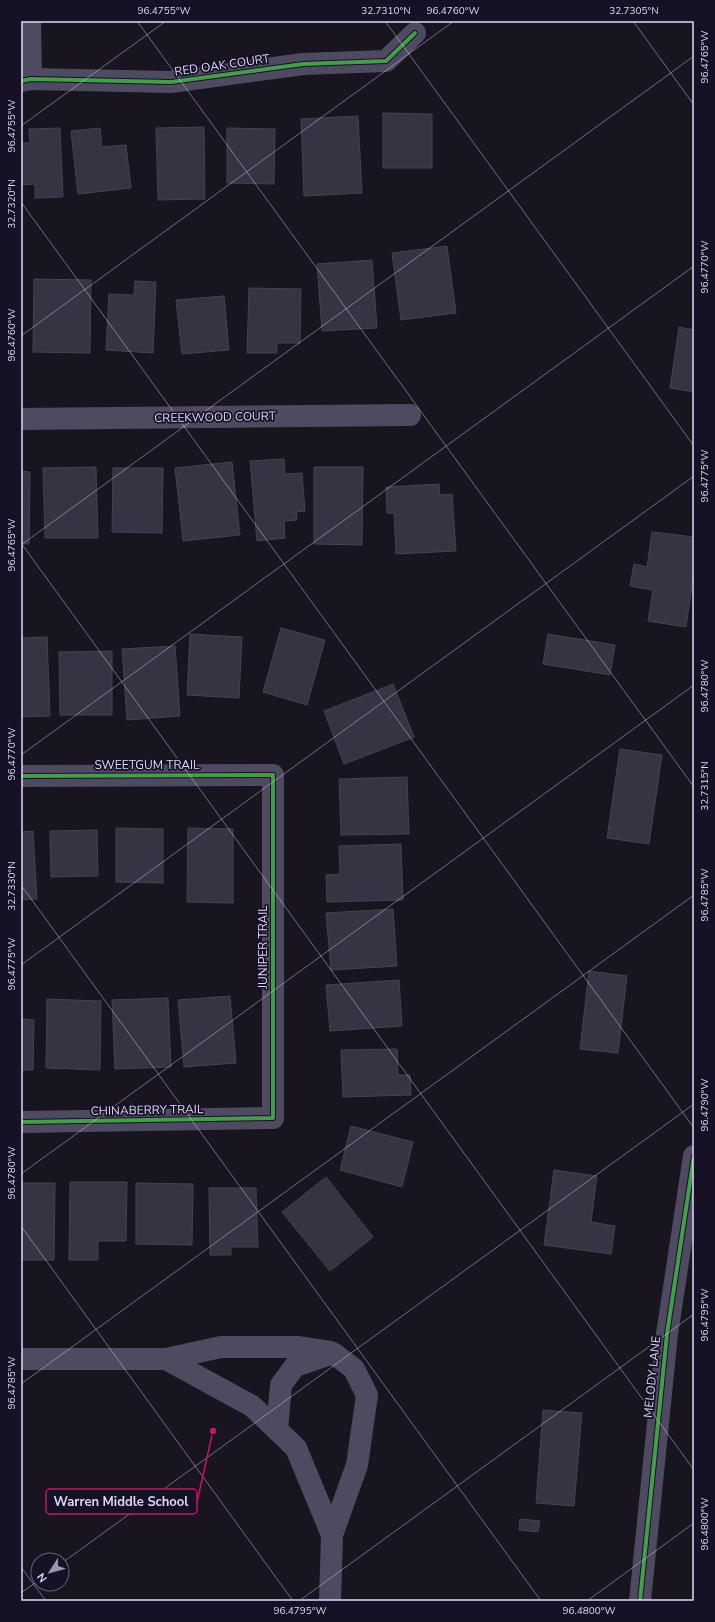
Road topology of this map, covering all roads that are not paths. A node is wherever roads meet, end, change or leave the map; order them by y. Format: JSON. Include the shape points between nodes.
{"nodes":[{"id":1,"x":30,"y":21,"type":"edge"},
{"id":2,"x":415,"y":33,"type":"dead end"},
{"id":3,"x":26,"y":80,"type":"edge"},
{"id":4,"x":410,"y":415,"type":"dead end"},
{"id":5,"x":21,"y":418,"type":"edge"},
{"id":6,"x":273,"y":775,"type":"joint"},
{"id":7,"x":21,"y":776,"type":"edge"},
{"id":8,"x":273,"y":1118,"type":"joint"},
{"id":9,"x":21,"y":1122,"type":"edge"},
{"id":10,"x":694,"y":1156,"type":"edge"},
{"id":11,"x":333,"y":1353,"type":"junction"},
{"id":12,"x":21,"y":1359,"type":"edge"},
{"id":13,"x":166,"y":1359,"type":"junction"},
{"id":14,"x":277,"y":1430,"type":"junction"},
{"id":15,"x":332,"y":1535,"type":"junction"},
{"id":16,"x":330,"y":1601,"type":"edge"},
{"id":17,"x":640,"y":1601,"type":"edge"}],
"edges":[{"from":1,"to":3,"type":"street"},
{"from":2,"to":3,"type":"street","name":"RED OAK COURT","via":[[386,61],[303,64],[171,82]]},
{"from":4,"to":5,"type":"street","name":"CREEKWOOD COURT"},
{"from":6,"to":7,"type":"street","name":"SWEETGUM TRAIL"},
{"from":6,"to":8,"type":"street","name":"JUNIPER TRAIL"},
{"from":8,"to":9,"type":"street","name":"CHINABERRY TRAIL"},
{"from":10,"to":17,"type":"street","name":"MELODY LANE","via":[[667,1334]]},
{"from":11,"to":13,"type":"street","via":[[297,1347],[222,1347]]},
{"from":11,"to":14,"type":"street","via":[[294,1366],[280,1385]]},
{"from":11,"to":15,"type":"street","via":[[354,1369],[367,1394],[357,1465]]},
{"from":12,"to":13,"type":"street"},
{"from":13,"to":14,"type":"street","via":[[252,1406]]},
{"from":14,"to":15,"type":"street","via":[[296,1448]]},
{"from":15,"to":16,"type":"street"}]}
